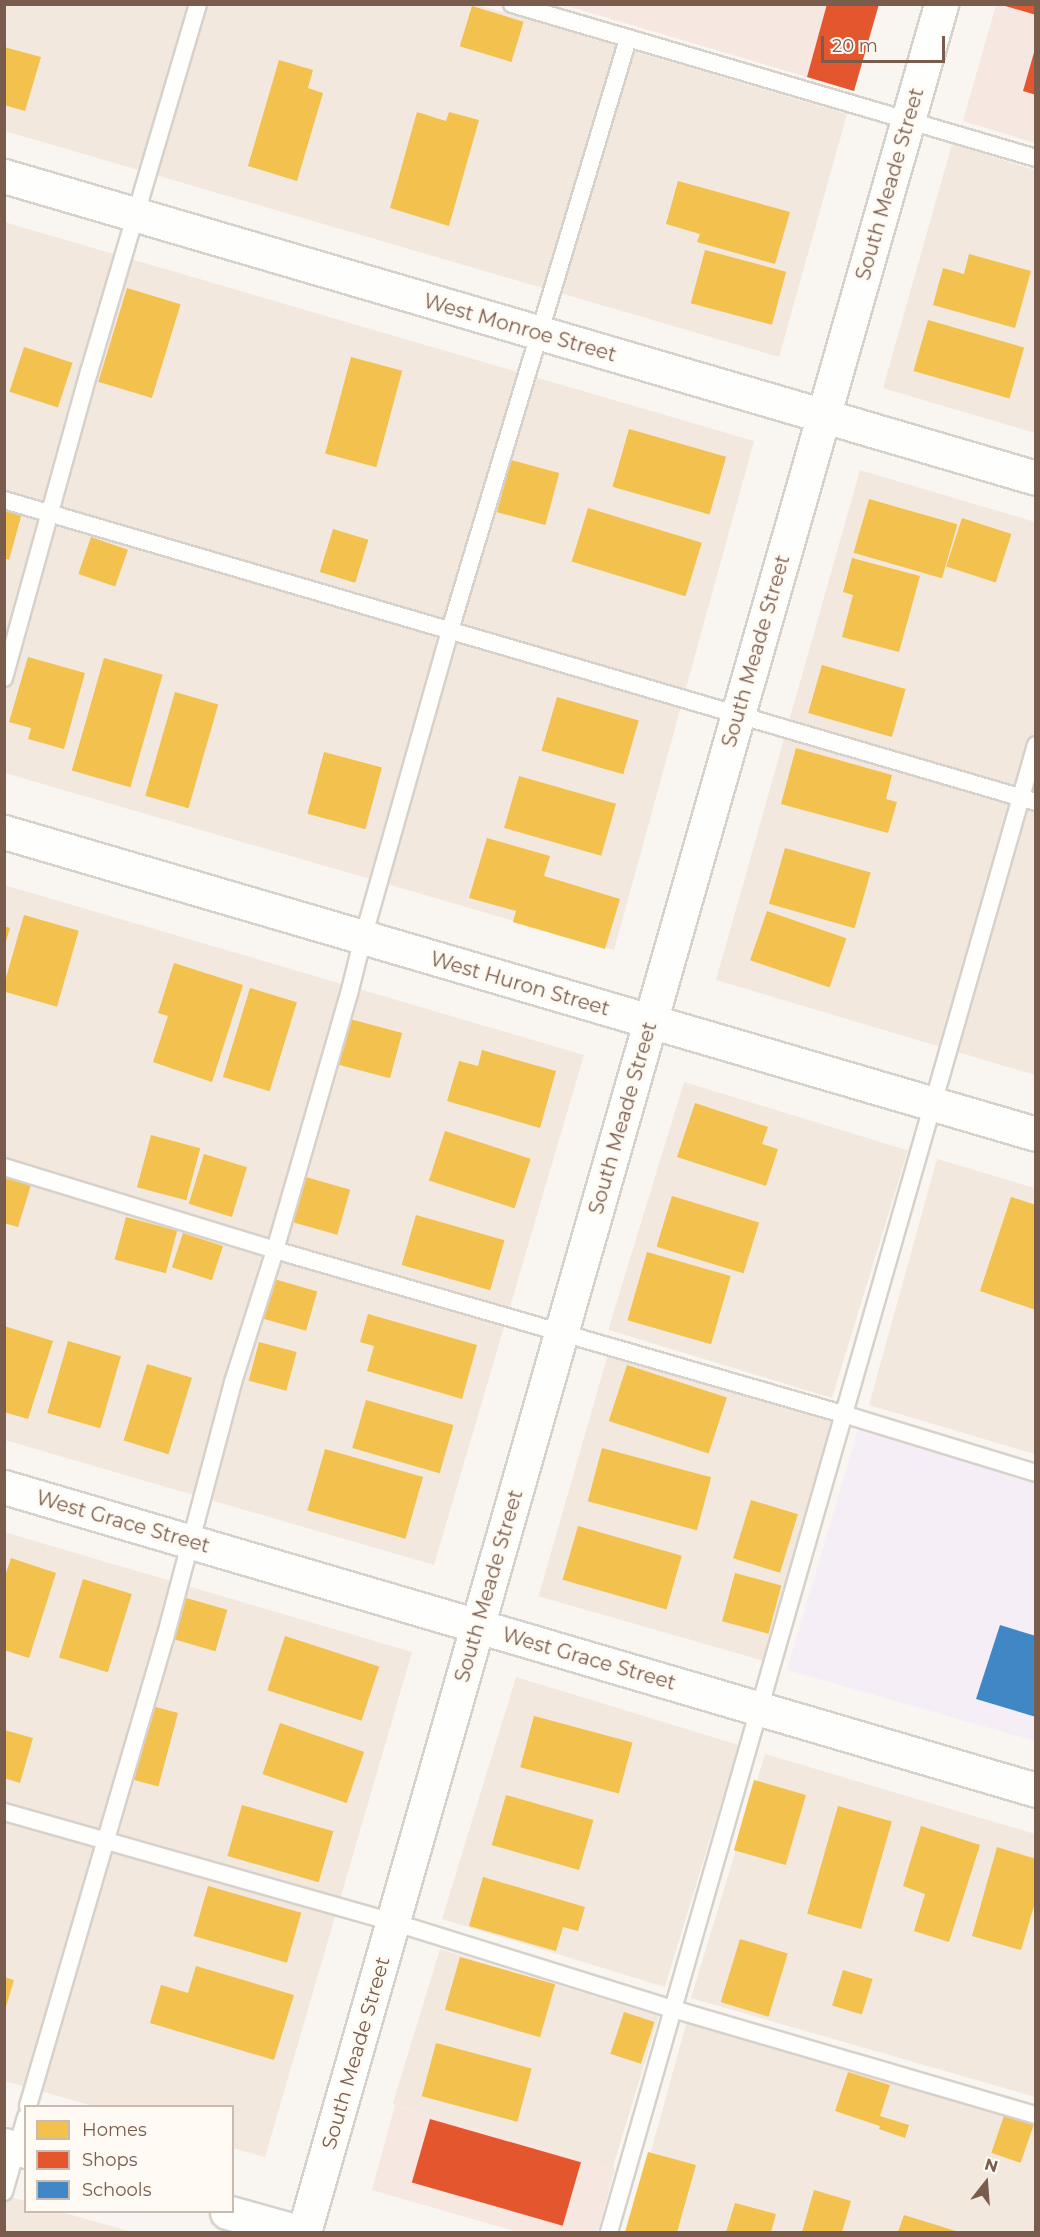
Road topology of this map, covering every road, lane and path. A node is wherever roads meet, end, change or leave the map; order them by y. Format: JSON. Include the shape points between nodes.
{"nodes":[{"id":1,"x":198,"y":4,"type":"edge"},
{"id":2,"x":512,"y":4,"type":"edge"},
{"id":3,"x":941,"y":4,"type":"edge"},
{"id":4,"x":628,"y":39,"type":"junction"},
{"id":5,"x":908,"y":121,"type":"junction"},
{"id":6,"x":1035,"y":158,"type":"edge"},
{"id":7,"x":4,"y":176,"type":"edge"},
{"id":8,"x":136,"y":215,"type":"junction"},
{"id":9,"x":541,"y":334,"type":"junction"},
{"id":10,"x":824,"y":416,"type":"junction"},
{"id":11,"x":1035,"y":478,"type":"edge"},
{"id":12,"x":4,"y":500,"type":"edge"},
{"id":13,"x":50,"y":513,"type":"junction"},
{"id":14,"x":450,"y":630,"type":"junction"},
{"id":15,"x":4,"y":678,"type":"edge"},
{"id":16,"x":738,"y":715,"type":"junction"},
{"id":17,"x":1035,"y":745,"type":"edge"},
{"id":18,"x":1028,"y":800,"type":"edge"},
{"id":19,"x":4,"y":832,"type":"edge"},
{"id":20,"x":363,"y":938,"type":"junction"},
{"id":21,"x":650,"y":1022,"type":"junction"},
{"id":22,"x":933,"y":1105,"type":"junction"},
{"id":23,"x":1035,"y":1134,"type":"edge"},
{"id":24,"x":4,"y":1167,"type":"edge"},
{"id":25,"x":275,"y":1250,"type":"junction"},
{"id":26,"x":561,"y":1334,"type":"junction"},
{"id":27,"x":843,"y":1414,"type":"junction"},
{"id":28,"x":1035,"y":1473,"type":"edge"},
{"id":29,"x":4,"y":1487,"type":"edge"},
{"id":30,"x":190,"y":1542,"type":"junction"},
{"id":31,"x":478,"y":1626,"type":"junction"},
{"id":32,"x":759,"y":1709,"type":"junction"},
{"id":33,"x":1035,"y":1790,"type":"edge"},
{"id":34,"x":4,"y":1812,"type":"edge"},
{"id":35,"x":105,"y":1842,"type":"junction"},
{"id":36,"x":393,"y":1922,"type":"junction"},
{"id":37,"x":673,"y":2009,"type":"junction"},
{"id":38,"x":28,"y":2105,"type":"edge"},
{"id":39,"x":1035,"y":2115,"type":"edge"},
{"id":40,"x":24,"y":2123,"type":"edge"},
{"id":41,"x":15,"y":2148,"type":"edge"},
{"id":42,"x":4,"y":2192,"type":"edge"},
{"id":43,"x":234,"y":2213,"type":"edge"},
{"id":44,"x":298,"y":2232,"type":"edge"},
{"id":45,"x":304,"y":2232,"type":"edge"},
{"id":46,"x":609,"y":2232,"type":"edge"}],
"edges":[{"from":1,"to":8,"type":"lane"},
{"from":2,"to":4,"type":"lane"},
{"from":3,"to":5,"type":"street","name":"South Meade Street"},
{"from":4,"to":5,"type":"lane"},
{"from":4,"to":9,"type":"lane"},
{"from":5,"to":6,"type":"lane"},
{"from":5,"to":10,"type":"street","name":"South Meade Street"},
{"from":7,"to":8,"type":"street","name":"West Monroe Street"},
{"from":8,"to":9,"type":"street","name":"West Monroe Street"},
{"from":8,"to":13,"type":"lane"},
{"from":9,"to":10,"type":"street","name":"West Monroe Street"},
{"from":9,"to":14,"type":"lane"},
{"from":10,"to":11,"type":"street","name":"West Monroe Street"},
{"from":10,"to":16,"type":"street","name":"South Meade Street"},
{"from":12,"to":13,"type":"lane"},
{"from":13,"to":14,"type":"lane"},
{"from":13,"to":15,"type":"lane"},
{"from":14,"to":16,"type":"lane"},
{"from":14,"to":20,"type":"lane"},
{"from":16,"to":18,"type":"lane"},
{"from":16,"to":21,"type":"street","name":"South Meade Street"},
{"from":17,"to":18,"type":"lane"},
{"from":18,"to":22,"type":"lane"},
{"from":19,"to":20,"type":"street","name":"West Huron Street"},
{"from":20,"to":21,"type":"street","name":"West Huron Street"},
{"from":20,"to":25,"type":"lane"},
{"from":21,"to":22,"type":"street","name":"West Huron Street"},
{"from":21,"to":26,"type":"street","name":"South Meade Street"},
{"from":22,"to":23,"type":"street","name":"West Huron Street"},
{"from":22,"to":27,"type":"lane"},
{"from":24,"to":25,"type":"lane"},
{"from":25,"to":26,"type":"lane"},
{"from":25,"to":30,"type":"lane","via":[[233,1382]]},
{"from":26,"to":27,"type":"lane"},
{"from":26,"to":31,"type":"street","name":"South Meade Street"},
{"from":27,"to":28,"type":"lane"},
{"from":27,"to":32,"type":"lane"},
{"from":29,"to":30,"type":"street","name":"West Grace Street"},
{"from":30,"to":31,"type":"street","name":"West Grace Street"},
{"from":30,"to":35,"type":"lane"},
{"from":31,"to":32,"type":"street","name":"West Grace Street"},
{"from":31,"to":36,"type":"street","name":"South Meade Street"},
{"from":32,"to":33,"type":"street","name":"West Grace Street"},
{"from":32,"to":37,"type":"lane"},
{"from":34,"to":35,"type":"lane"},
{"from":35,"to":36,"type":"lane"},
{"from":35,"to":38,"type":"lane"},
{"from":36,"to":37,"type":"lane"},
{"from":36,"to":45,"type":"street","name":"South Meade Street"},
{"from":37,"to":39,"type":"lane"},
{"from":37,"to":46,"type":"lane"},
{"from":40,"to":41,"type":"lane"},
{"from":41,"to":42,"type":"lane"},
{"from":43,"to":44,"type":"street"}]}
